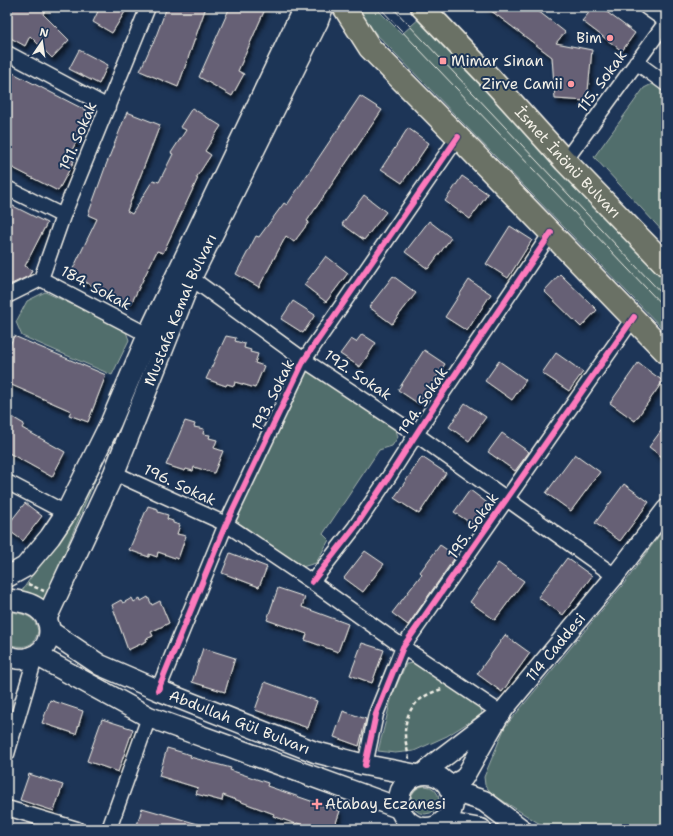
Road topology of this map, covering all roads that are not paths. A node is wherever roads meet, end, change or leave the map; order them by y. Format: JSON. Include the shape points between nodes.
{"nodes":[{"id":1,"x":148,"y":7,"type":"edge"},
{"id":2,"x":304,"y":7,"type":"edge"},
{"id":3,"x":323,"y":7,"type":"edge"},
{"id":4,"x":344,"y":7,"type":"edge"},
{"id":5,"x":422,"y":7,"type":"edge"},
{"id":6,"x":646,"y":7,"type":"edge"},
{"id":7,"x":666,"y":22,"type":"edge"},
{"id":8,"x":7,"y":53,"type":"edge"},
{"id":9,"x":636,"y":62,"type":"junction"},
{"id":10,"x":666,"y":84,"type":"edge"},
{"id":11,"x":108,"y":107,"type":"junction"},
{"id":12,"x":458,"y":137,"type":"junction"},
{"id":13,"x":565,"y":161,"type":"junction"},
{"id":14,"x":7,"y":188,"type":"edge"},
{"id":15,"x":63,"y":216,"type":"junction"},
{"id":16,"x":551,"y":233,"type":"junction"},
{"id":17,"x":666,"y":265,"type":"edge"},
{"id":18,"x":191,"y":278,"type":"junction"},
{"id":19,"x":41,"y":279,"type":"junction"},
{"id":20,"x":7,"y":296,"type":"edge"},
{"id":21,"x":634,"y":317,"type":"junction"},
{"id":22,"x":148,"y":335,"type":"junction"},
{"id":23,"x":666,"y":352,"type":"edge"},
{"id":24,"x":304,"y":360,"type":"junction"},
{"id":25,"x":416,"y":435,"type":"junction"},
{"id":26,"x":114,"y":473,"type":"junction"},
{"id":27,"x":7,"y":482,"type":"edge"},
{"id":28,"x":508,"y":499,"type":"junction"},
{"id":29,"x":666,"y":509,"type":"edge"},
{"id":30,"x":66,"y":513,"type":"junction"},
{"id":31,"x":226,"y":524,"type":"junction"},
{"id":32,"x":10,"y":576,"type":"edge"},
{"id":33,"x":614,"y":576,"type":"junction"},
{"id":34,"x":312,"y":582,"type":"junction"},
{"id":35,"x":7,"y":599,"type":"edge"},
{"id":36,"x":49,"y":624,"type":"junction"},
{"id":37,"x":403,"y":647,"type":"junction"},
{"id":38,"x":36,"y":655,"type":"junction"},
{"id":39,"x":7,"y":656,"type":"edge"},
{"id":40,"x":158,"y":690,"type":"junction"},
{"id":41,"x":501,"y":713,"type":"junction"},
{"id":42,"x":149,"y":717,"type":"junction"},
{"id":43,"x":7,"y":754,"type":"edge"},
{"id":44,"x":365,"y":765,"type":"junction"},
{"id":45,"x":418,"y":774,"type":"junction"},
{"id":46,"x":449,"y":788,"type":"junction"},
{"id":47,"x":7,"y":808,"type":"edge"},
{"id":48,"x":399,"y":808,"type":"junction"},
{"id":49,"x":442,"y":822,"type":"junction"},
{"id":50,"x":415,"y":828,"type":"edge"},
{"id":51,"x":77,"y":829,"type":"edge"},
{"id":52,"x":109,"y":829,"type":"edge"},
{"id":53,"x":481,"y":829,"type":"edge"},
{"id":54,"x":521,"y":829,"type":"edge"}],
"edges":[{"from":1,"to":11,"type":"street","name":"191. Sokak"},
{"from":2,"to":22,"type":"main road","name":"Mustafa Kemal Bulvarı"},
{"from":3,"to":18,"type":"main road","name":"Mustafa Kemal Bulvarı","via":[[315,28]]},
{"from":4,"to":12,"type":"main road","via":[[370,48]]},
{"from":5,"to":13,"type":"main road","name":"İsmet İnönü Bulvarı"},
{"from":6,"to":7,"type":"street"},
{"from":7,"to":9,"type":"street","name":"115. Sokak"},
{"from":8,"to":11,"type":"street"},
{"from":9,"to":10,"type":"street"},
{"from":9,"to":13,"type":"street","name":"115. Sokak"},
{"from":11,"to":15,"type":"street","name":"191. Sokak"},
{"from":12,"to":16,"type":"main road"},
{"from":12,"to":24,"type":"street","name":"193. Sokak"},
{"from":13,"to":17,"type":"main road","name":"İsmet İnönü Bulvarı"},
{"from":14,"to":15,"type":"street"},
{"from":15,"to":19,"type":"street","name":"191. Sokak"},
{"from":16,"to":21,"type":"main road"},
{"from":16,"to":25,"type":"street","name":"194. Sokak"},
{"from":18,"to":24,"type":"street","name":"192. Sokak"},
{"from":18,"to":26,"type":"main road","name":"Mustafa Kemal Bulvarı"},
{"from":19,"to":20,"type":"street","name":"184. Sokak"},
{"from":19,"to":22,"type":"street","name":"184. Sokak"},
{"from":21,"to":23,"type":"main road"},
{"from":21,"to":28,"type":"street","name":"195. Sokak"},
{"from":22,"to":30,"type":"main road","name":"Mustafa Kemal Bulvarı","via":[[111,422]]},
{"from":24,"to":25,"type":"street","name":"192. Sokak"},
{"from":24,"to":31,"type":"street","name":"193. Sokak"},
{"from":25,"to":28,"type":"street","name":"192. Sokak"},
{"from":25,"to":34,"type":"street","name":"194. Sokak","via":[[355,527]]},
{"from":26,"to":31,"type":"street","name":"196. Sokak"},
{"from":26,"to":36,"type":"main road","name":"Mustafa Kemal Bulvarı","via":[[56,595]]},
{"from":27,"to":30,"type":"street"},
{"from":28,"to":33,"type":"street","name":"192. Sokak"},
{"from":28,"to":37,"type":"street","name":"195. Sokak"},
{"from":29,"to":33,"type":"street","name":"114 Caddesi"},
{"from":30,"to":32,"type":"main road","name":"Mustafa Kemal Bulvarı","via":[[25,567]]},
{"from":31,"to":34,"type":"street","name":"196. Sokak"},
{"from":31,"to":40,"type":"street","name":"193. Sokak"},
{"from":33,"to":41,"type":"street","name":"114 Caddesi"},
{"from":34,"to":37,"type":"street","name":"196. Sokak"},
{"from":35,"to":36,"type":"main road","name":"Abdullah Gül Bulvarı","via":[[37,608]]},
{"from":36,"to":38,"type":"main road","name":"Mustafa Kemal Bulvarı","via":[[47,643]]},
{"from":36,"to":40,"type":"main road","name":"Abdullah Gül Bulvarı","via":[[100,666]]},
{"from":37,"to":41,"type":"street","name":"196. Sokak"},
{"from":37,"to":44,"type":"street","name":"195. Sokak","via":[[376,714]]},
{"from":38,"to":39,"type":"main road","via":[[20,660]]},
{"from":38,"to":42,"type":"main road","name":"Abdullah Gül Bulvarı"},
{"from":38,"to":43,"type":"street"},
{"from":40,"to":44,"type":"main road","name":"Abdullah Gül Bulvarı","via":[[315,752]]},
{"from":41,"to":45,"type":"main road"},
{"from":41,"to":46,"type":"street","name":"114 Caddesi","via":[[464,778]]},
{"from":42,"to":48,"type":"main road","name":"Abdullah Gül Bulvarı"},
{"from":42,"to":52,"type":"street"},
{"from":44,"to":45,"type":"main road","name":"Abdullah Gül Bulvarı"},
{"from":45,"to":46,"type":"main road","via":[[438,776]]},
{"from":45,"to":48,"type":"main road","via":[[404,784],[398,800]]},
{"from":46,"to":49,"type":"main road","via":[[453,798],[452,807]]},
{"from":46,"to":54,"type":"main road","via":[[484,801]]},
{"from":47,"to":51,"type":"street"},
{"from":48,"to":50,"type":"main road"},
{"from":49,"to":50,"type":"main road","via":[[429,828]]},
{"from":49,"to":53,"type":"main road"}]}
